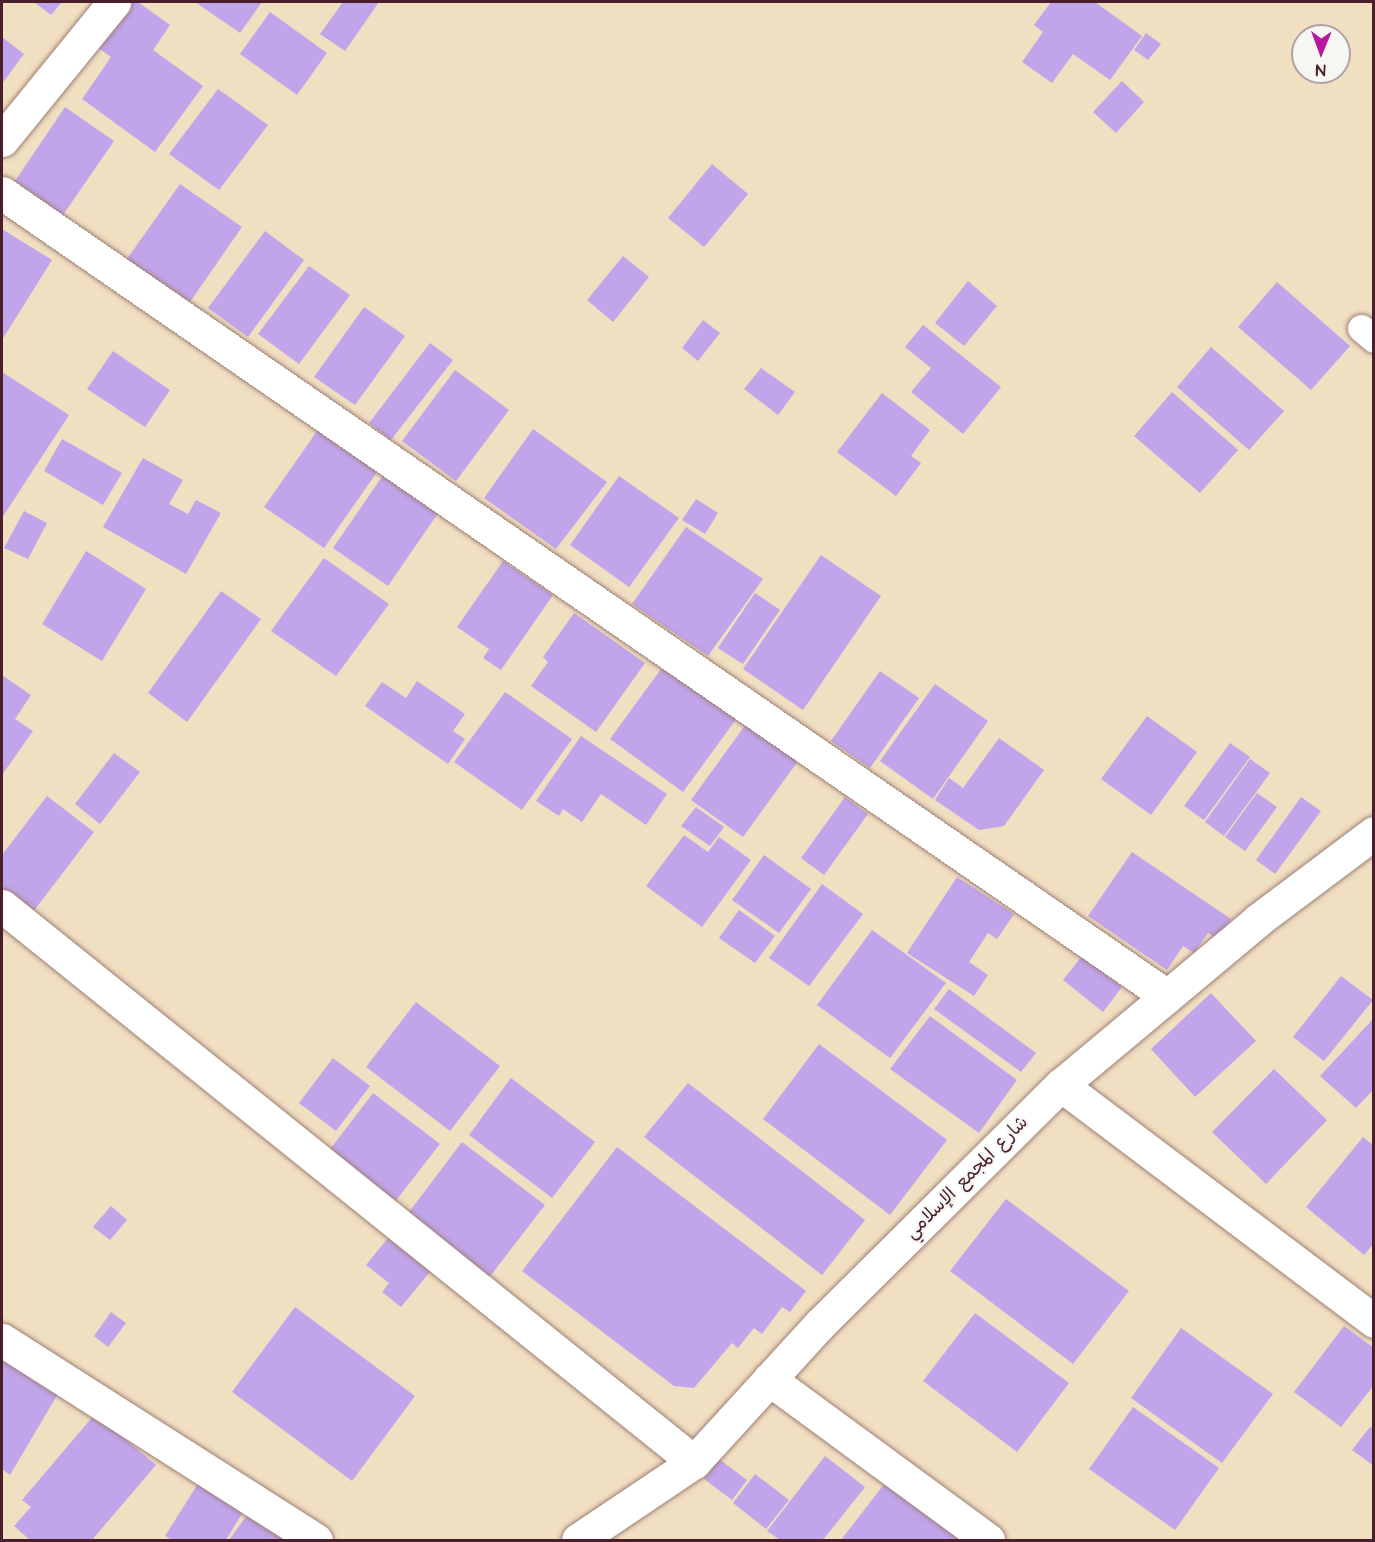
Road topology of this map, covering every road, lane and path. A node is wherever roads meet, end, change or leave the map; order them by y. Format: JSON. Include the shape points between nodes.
{"nodes":[{"id":1,"x":114,"y":2,"type":"edge"},
{"id":2,"x":2,"y":140,"type":"edge"},
{"id":3,"x":2,"y":194,"type":"edge"},
{"id":4,"x":1374,"y":833,"type":"edge"},
{"id":5,"x":2,"y":906,"type":"edge"},
{"id":6,"x":1167,"y":996,"type":"junction"},
{"id":7,"x":1061,"y":1086,"type":"junction"},
{"id":8,"x":1374,"y":1321,"type":"edge"},
{"id":9,"x":2,"y":1340,"type":"edge"},
{"id":10,"x":769,"y":1379,"type":"junction"},
{"id":11,"x":694,"y":1462,"type":"junction"},
{"id":12,"x":316,"y":1540,"type":"edge"},
{"id":13,"x":578,"y":1540,"type":"edge"},
{"id":14,"x":988,"y":1540,"type":"edge"}],
"edges":[{"from":1,"to":2,"type":"street"},
{"from":3,"to":6,"type":"street"},
{"from":4,"to":6,"type":"street","name":"شارع المجمع الإسلامي","via":[[1258,920]]},
{"from":5,"to":11,"type":"street"},
{"from":6,"to":7,"type":"street","name":"شارع المجمع الإسلامي"},
{"from":7,"to":8,"type":"street"},
{"from":7,"to":10,"type":"street","name":"شارع المجمع الإسلامي"},
{"from":9,"to":12,"type":"street"},
{"from":10,"to":11,"type":"street","name":"شارع المجمع الإسلامي"},
{"from":10,"to":14,"type":"street"},
{"from":11,"to":13,"type":"street","name":"شارع المجمع الإسلامي"}]}
